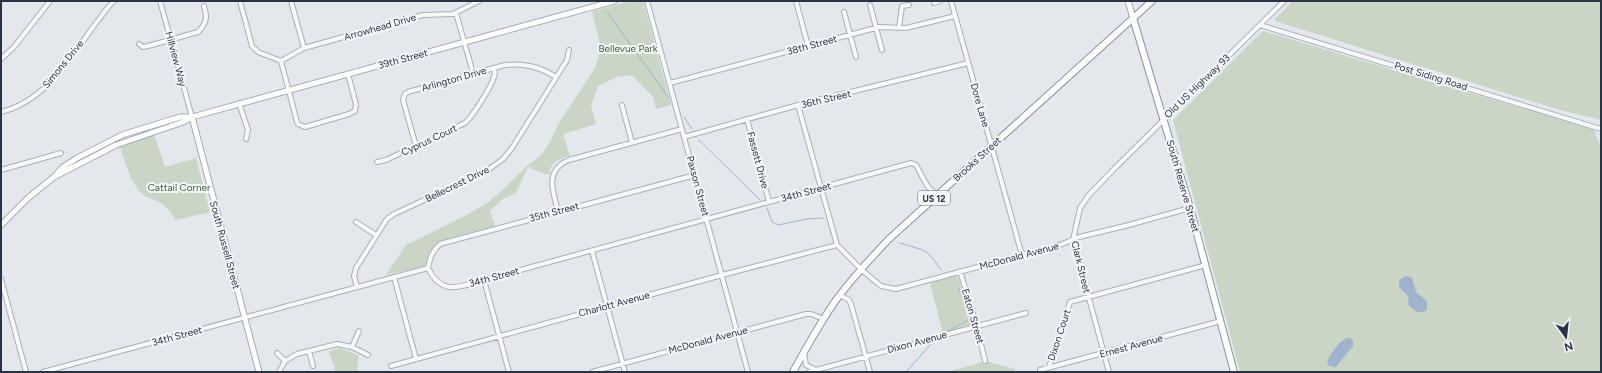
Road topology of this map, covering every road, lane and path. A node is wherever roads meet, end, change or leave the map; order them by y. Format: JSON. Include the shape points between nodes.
{"nodes":[{"id":1,"x":50,"y":1,"type":"edge"},
{"id":2,"x":114,"y":1,"type":"edge"},
{"id":3,"x":160,"y":1,"type":"edge"},
{"id":4,"x":240,"y":1,"type":"edge"},
{"id":5,"x":292,"y":1,"type":"edge"},
{"id":6,"x":479,"y":1,"type":"edge"},
{"id":7,"x":614,"y":1,"type":"edge"},
{"id":8,"x":647,"y":1,"type":"edge"},
{"id":9,"x":796,"y":1,"type":"edge"},
{"id":10,"x":934,"y":1,"type":"edge"},
{"id":11,"x":940,"y":1,"type":"edge"},
{"id":12,"x":951,"y":1,"type":"edge"},
{"id":13,"x":1128,"y":1,"type":"edge"},
{"id":14,"x":1152,"y":1,"type":"edge"},
{"id":15,"x":1284,"y":1,"type":"edge"},
{"id":16,"x":910,"y":4,"type":"dead end"},
{"id":17,"x":870,"y":5,"type":"dead end"},
{"id":18,"x":204,"y":6,"type":"dead end"},
{"id":19,"x":844,"y":12,"type":"dead end"},
{"id":20,"x":456,"y":13,"type":"junction"},
{"id":21,"x":955,"y":16,"type":"junction"},
{"id":22,"x":1134,"y":18,"type":"junction"},
{"id":23,"x":1260,"y":25,"type":"junction"},
{"id":24,"x":876,"y":27,"type":"junction"},
{"id":25,"x":899,"y":28,"type":"junction"},
{"id":26,"x":850,"y":34,"type":"junction"},
{"id":27,"x":171,"y":41,"type":"junction"},
{"id":28,"x":464,"y":42,"type":"junction"},
{"id":29,"x":139,"y":44,"type":"dead end"},
{"id":30,"x":808,"y":46,"type":"junction"},
{"id":31,"x":304,"y":48,"type":"junction"},
{"id":32,"x":570,"y":50,"type":"dead end"},
{"id":33,"x":882,"y":50,"type":"dead end"},
{"id":34,"x":856,"y":57,"type":"dead end"},
{"id":35,"x":1,"y":59,"type":"edge"},
{"id":36,"x":281,"y":61,"type":"junction"},
{"id":37,"x":968,"y":63,"type":"junction"},
{"id":38,"x":494,"y":68,"type":"junction"},
{"id":39,"x":473,"y":73,"type":"junction"},
{"id":40,"x":348,"y":74,"type":"junction"},
{"id":41,"x":556,"y":77,"type":"junction"},
{"id":42,"x":670,"y":83,"type":"junction"},
{"id":43,"x":289,"y":90,"type":"junction"},
{"id":44,"x":239,"y":103,"type":"junction"},
{"id":45,"x":622,"y":105,"type":"dead end"},
{"id":46,"x":798,"y":105,"type":"junction"},
{"id":47,"x":1,"y":112,"type":"edge"},
{"id":48,"x":192,"y":117,"type":"junction"},
{"id":49,"x":747,"y":119,"type":"junction"},
{"id":50,"x":1163,"y":119,"type":"junction"},
{"id":51,"x":682,"y":129,"type":"junction"},
{"id":52,"x":1601,"y":129,"type":"edge"},
{"id":53,"x":122,"y":135,"type":"junction"},
{"id":54,"x":684,"y":137,"type":"junction"},
{"id":55,"x":246,"y":139,"type":"dead end"},
{"id":56,"x":632,"y":143,"type":"junction"},
{"id":57,"x":416,"y":146,"type":"junction"},
{"id":58,"x":991,"y":146,"type":"junction"},
{"id":59,"x":61,"y":153,"type":"dead end"},
{"id":60,"x":377,"y":162,"type":"dead end"},
{"id":61,"x":80,"y":163,"type":"junction"},
{"id":62,"x":1,"y":170,"type":"edge"},
{"id":63,"x":1112,"y":171,"type":"joint"},
{"id":64,"x":695,"y":175,"type":"junction"},
{"id":65,"x":54,"y":177,"type":"junction"},
{"id":66,"x":821,"y":188,"type":"junction"},
{"id":67,"x":937,"y":195,"type":"junction"},
{"id":68,"x":769,"y":202,"type":"junction"},
{"id":69,"x":1190,"y":208,"type":"junction"},
{"id":70,"x":558,"y":211,"type":"junction"},
{"id":71,"x":707,"y":219,"type":"junction"},
{"id":72,"x":356,"y":222,"type":"dead end"},
{"id":73,"x":1,"y":224,"type":"edge"},
{"id":74,"x":376,"y":235,"type":"junction"},
{"id":75,"x":1073,"y":240,"type":"junction"},
{"id":76,"x":837,"y":245,"type":"junction"},
{"id":77,"x":592,"y":251,"type":"junction"},
{"id":78,"x":1022,"y":255,"type":"junction"},
{"id":79,"x":1206,"y":265,"type":"junction"},
{"id":80,"x":428,"y":268,"type":"junction"},
{"id":81,"x":861,"y":270,"type":"junction"},
{"id":82,"x":960,"y":271,"type":"junction"},
{"id":83,"x":722,"y":275,"type":"junction"},
{"id":84,"x":394,"y":277,"type":"junction"},
{"id":85,"x":1,"y":280,"type":"edge"},
{"id":86,"x":484,"y":280,"type":"junction"},
{"id":87,"x":358,"y":287,"type":"junction"},
{"id":88,"x":840,"y":294,"type":"junction"},
{"id":89,"x":1089,"y":297,"type":"junction"},
{"id":90,"x":607,"y":306,"type":"junction"},
{"id":91,"x":1026,"y":313,"type":"dead end"},
{"id":92,"x":245,"y":318,"type":"junction"},
{"id":93,"x":824,"y":319,"type":"junction"},
{"id":94,"x":1221,"y":321,"type":"junction"},
{"id":95,"x":977,"y":326,"type":"junction"},
{"id":96,"x":359,"y":331,"type":"dead end"},
{"id":97,"x":737,"y":333,"type":"junction"},
{"id":98,"x":499,"y":336,"type":"junction"},
{"id":99,"x":352,"y":347,"type":"junction"},
{"id":100,"x":309,"y":351,"type":"junction"},
{"id":101,"x":804,"y":352,"type":"junction"},
{"id":102,"x":277,"y":353,"type":"dead end"},
{"id":103,"x":1104,"y":353,"type":"junction"},
{"id":104,"x":368,"y":355,"type":"dead end"},
{"id":105,"x":866,"y":356,"type":"junction"},
{"id":106,"x":416,"y":359,"type":"junction"},
{"id":107,"x":284,"y":361,"type":"junction"},
{"id":108,"x":986,"y":362,"type":"dead end"},
{"id":109,"x":622,"y":364,"type":"junction"},
{"id":110,"x":313,"y":366,"type":"dead end"},
{"id":111,"x":391,"y":366,"type":"dead end"},
{"id":112,"x":1049,"y":367,"type":"junction"},
{"id":113,"x":816,"y":370,"type":"junction"},
{"id":114,"x":1040,"y":370,"type":"dead end"},
{"id":115,"x":26,"y":372,"type":"edge"},
{"id":116,"x":43,"y":372,"type":"edge"},
{"id":117,"x":259,"y":372,"type":"edge"},
{"id":118,"x":279,"y":372,"type":"edge"},
{"id":119,"x":509,"y":372,"type":"edge"},
{"id":120,"x":592,"y":372,"type":"edge"},
{"id":121,"x":625,"y":372,"type":"edge"},
{"id":122,"x":748,"y":372,"type":"edge"},
{"id":123,"x":793,"y":372,"type":"edge"},
{"id":124,"x":809,"y":372,"type":"edge"},
{"id":125,"x":870,"y":372,"type":"edge"},
{"id":126,"x":1110,"y":372,"type":"edge"},
{"id":127,"x":1234,"y":372,"type":"edge"}],
"edges":[{"from":1,"to":35,"type":"street","via":[[14,47]]},
{"from":2,"to":47,"type":"street","name":"Simons Drive","via":[[46,87],[29,101]]},
{"from":3,"to":27,"type":"street","name":"Hillview Way"},
{"from":4,"to":36,"type":"street","via":[[252,46],[258,52]]},
{"from":5,"to":31,"type":"street"},
{"from":6,"to":20,"type":"street","name":"Arrowhead Drive"},
{"from":7,"to":28,"type":"main road","name":"39th Street"},
{"from":8,"to":42,"type":"street","name":"Paxson Street"},
{"from":9,"to":30,"type":"street"},
{"from":10,"to":11,"type":"street"},
{"from":12,"to":21,"type":"street","name":"Dore Lane"},
{"from":13,"to":22,"type":"main road","name":"South Reserve Street"},
{"from":14,"to":22,"type":"highway","name":"Brooks Street"},
{"from":15,"to":23,"type":"street","name":"Old US Highway 93"},
{"from":16,"to":25,"type":"street","via":[[902,6]]},
{"from":17,"to":24,"type":"street"},
{"from":18,"to":27,"type":"street","via":[[206,21],[198,32]]},
{"from":19,"to":26,"type":"street"},
{"from":20,"to":28,"type":"street"},
{"from":20,"to":31,"type":"street","name":"Arrowhead Drive","via":[[422,15]]},
{"from":21,"to":25,"type":"street","name":"38th Street"},
{"from":21,"to":37,"type":"street","name":"Dore Lane"},
{"from":22,"to":50,"type":"highway","name":"South Reserve Street"},
{"from":22,"to":58,"type":"highway","name":"Brooks Street","number":"US 12"},
{"from":23,"to":50,"type":"street","name":"Old US Highway 93"},
{"from":23,"to":52,"type":"street","name":"Post Siding Road"},
{"from":24,"to":25,"type":"street","name":"38th Street"},
{"from":24,"to":26,"type":"street","name":"38th Street"},
{"from":24,"to":33,"type":"street"},
{"from":26,"to":30,"type":"street","name":"38th Street"},
{"from":26,"to":34,"type":"street"},
{"from":27,"to":29,"type":"street","via":[[148,46]]},
{"from":27,"to":48,"type":"street","name":"Hillview Way"},
{"from":28,"to":39,"type":"street"},
{"from":28,"to":40,"type":"main road","name":"39th Street"},
{"from":30,"to":42,"type":"street","name":"38th Street"},
{"from":31,"to":36,"type":"street","name":"Arrowhead Drive"},
{"from":32,"to":41,"type":"street","name":"Bellecrest Drive"},
{"from":36,"to":43,"type":"street"},
{"from":37,"to":46,"type":"street","name":"36th Street"},
{"from":37,"to":58,"type":"street","name":"Dore Lane"},
{"from":38,"to":39,"type":"street","name":"Arlington Drive"},
{"from":38,"to":41,"type":"street","name":"Arlington Drive","via":[[512,64],[528,65],[545,70]]},
{"from":38,"to":57,"type":"street","name":"Cyprus Court","via":[[492,82],[467,121]]},
{"from":39,"to":57,"type":"street","name":"Arlington Drive","via":[[405,94],[403,102]]},
{"from":40,"to":43,"type":"main road","name":"39th Street"},
{"from":40,"to":43,"type":"street","via":[[356,104],[355,111],[305,127],[297,122]]},
{"from":41,"to":74,"type":"street","name":"Bellecrest Drive","via":[[503,159],[485,172],[390,216]]},
{"from":42,"to":51,"type":"street","name":"Paxson Street"},
{"from":43,"to":44,"type":"main road","name":"39th Street"},
{"from":44,"to":48,"type":"main road","name":"39th Street"},
{"from":44,"to":55,"type":"street","via":[[248,130]]},
{"from":45,"to":56,"type":"street"},
{"from":46,"to":49,"type":"street","name":"36th Street"},
{"from":46,"to":66,"type":"street"},
{"from":48,"to":53,"type":"main road","via":[[180,116]]},
{"from":48,"to":61,"type":"main road","via":[[127,140]]},
{"from":48,"to":92,"type":"main road","name":"South Russell Street"},
{"from":49,"to":54,"type":"street","name":"36th Street"},
{"from":49,"to":68,"type":"street","name":"Fassett Drive"},
{"from":50,"to":63,"type":"street","name":"Old US Highway 93"},
{"from":50,"to":69,"type":"highway","name":"South Reserve Street"},
{"from":51,"to":54,"type":"street","name":"Paxson Street"},
{"from":51,"to":56,"type":"street"},
{"from":53,"to":61,"type":"main road","via":[[83,158]]},
{"from":53,"to":65,"type":"main road","via":[[67,164]]},
{"from":54,"to":64,"type":"street","name":"Paxson Street"},
{"from":56,"to":70,"type":"street","via":[[561,164],[553,175],[552,183]]},
{"from":57,"to":60,"type":"street","name":"Cyprus Court"},
{"from":58,"to":67,"type":"highway","name":"Brooks Street","number":"US 12"},
{"from":58,"to":78,"type":"street","name":"Dore Lane"},
{"from":59,"to":62,"type":"street"},
{"from":61,"to":65,"type":"main road"},
{"from":63,"to":75,"type":"street","name":"Clark Street","via":[[1080,208]]},
{"from":64,"to":70,"type":"street","name":"35th Street"},
{"from":64,"to":71,"type":"street","name":"Paxson Street"},
{"from":65,"to":73,"type":"main road"},
{"from":66,"to":67,"type":"street","name":"34th Street","via":[[911,163],[916,165],[928,187]]},
{"from":66,"to":68,"type":"street","name":"34th Street"},
{"from":66,"to":76,"type":"street"},
{"from":67,"to":81,"type":"highway","name":"Brooks Street","number":"US 12","via":[[889,239]]},
{"from":68,"to":71,"type":"street","name":"34th Street"},
{"from":69,"to":75,"type":"street","name":"McDonald Avenue"},
{"from":69,"to":79,"type":"highway","name":"South Reserve Street"},
{"from":70,"to":80,"type":"street","name":"35th Street","via":[[440,244],[434,249]]},
{"from":71,"to":77,"type":"street","name":"34th Street"},
{"from":71,"to":83,"type":"street","name":"Paxson Street"},
{"from":72,"to":74,"type":"street"},
{"from":74,"to":87,"type":"street","name":"Bellecrest Drive","via":[[355,271]]},
{"from":75,"to":78,"type":"street","name":"McDonald Avenue"},
{"from":75,"to":89,"type":"street","name":"Clark Street"},
{"from":76,"to":81,"type":"street","name":"McDonald Avenue"},
{"from":76,"to":83,"type":"street","name":"Charlott Avenue"},
{"from":77,"to":86,"type":"street","name":"34th Street"},
{"from":77,"to":90,"type":"street"},
{"from":78,"to":82,"type":"street","name":"McDonald Avenue"},
{"from":79,"to":89,"type":"street"},
{"from":79,"to":94,"type":"highway","name":"South Reserve Street"},
{"from":80,"to":84,"type":"street","name":"34th Street"},
{"from":80,"to":86,"type":"street","name":"34th Street","via":[[440,284],[448,288]]},
{"from":81,"to":82,"type":"street","name":"McDonald Avenue","via":[[882,286],[896,289]]},
{"from":81,"to":88,"type":"highway","name":"Brooks Street","number":"US 12"},
{"from":82,"to":95,"type":"street","name":"Eaton Street"},
{"from":83,"to":90,"type":"street","name":"Charlott Avenue"},
{"from":83,"to":97,"type":"street","name":"Paxson Street"},
{"from":84,"to":87,"type":"street","name":"34th Street"},
{"from":84,"to":106,"type":"street"},
{"from":85,"to":115,"type":"street"},
{"from":86,"to":98,"type":"street"},
{"from":87,"to":92,"type":"street","name":"34th Street"},
{"from":88,"to":93,"type":"highway","name":"Brooks Street","number":"US 12"},
{"from":88,"to":105,"type":"street","via":[[851,304]]},
{"from":89,"to":103,"type":"street","name":"Clark Street"},
{"from":89,"to":112,"type":"street","name":"Dixon Court","via":[[1070,302]]},
{"from":90,"to":98,"type":"street","name":"Charlott Avenue"},
{"from":90,"to":109,"type":"street"},
{"from":91,"to":95,"type":"street","name":"Dixon Avenue"},
{"from":92,"to":116,"type":"street","name":"34th Street"},
{"from":92,"to":117,"type":"main road","name":"South Russell Street"},
{"from":93,"to":97,"type":"street","name":"McDonald Avenue","via":[[806,314]]},
{"from":93,"to":101,"type":"highway","name":"Brooks Street","number":"US 12"},
{"from":94,"to":103,"type":"street","name":"Ernest Avenue"},
{"from":94,"to":127,"type":"highway","name":"South Reserve Street"},
{"from":95,"to":105,"type":"street","name":"Dixon Avenue"},
{"from":95,"to":108,"type":"street","name":"Eaton Street"},
{"from":96,"to":99,"type":"street"},
{"from":97,"to":109,"type":"street","name":"McDonald Avenue"},
{"from":97,"to":122,"type":"street","name":"Paxson Street"},
{"from":98,"to":106,"type":"street","name":"Charlott Avenue"},
{"from":98,"to":119,"type":"street"},
{"from":99,"to":100,"type":"street","via":[[337,344]]},
{"from":99,"to":104,"type":"street"},
{"from":100,"to":107,"type":"street"},
{"from":100,"to":110,"type":"street"},
{"from":101,"to":113,"type":"street","via":[[806,365]]},
{"from":101,"to":123,"type":"highway","name":"Brooks Street","number":"US 12"},
{"from":102,"to":107,"type":"street"},
{"from":103,"to":112,"type":"street","name":"Ernest Avenue"},
{"from":103,"to":126,"type":"street","name":"Clark Street"},
{"from":105,"to":113,"type":"street","name":"Dixon Avenue"},
{"from":105,"to":125,"type":"street"},
{"from":106,"to":111,"type":"street","name":"Charlott Avenue"},
{"from":107,"to":118,"type":"street"},
{"from":109,"to":120,"type":"street","name":"McDonald Avenue"},
{"from":109,"to":121,"type":"street"},
{"from":112,"to":114,"type":"street","name":"Ernest Avenue"},
{"from":113,"to":124,"type":"street","name":"Dixon Avenue"}]}
